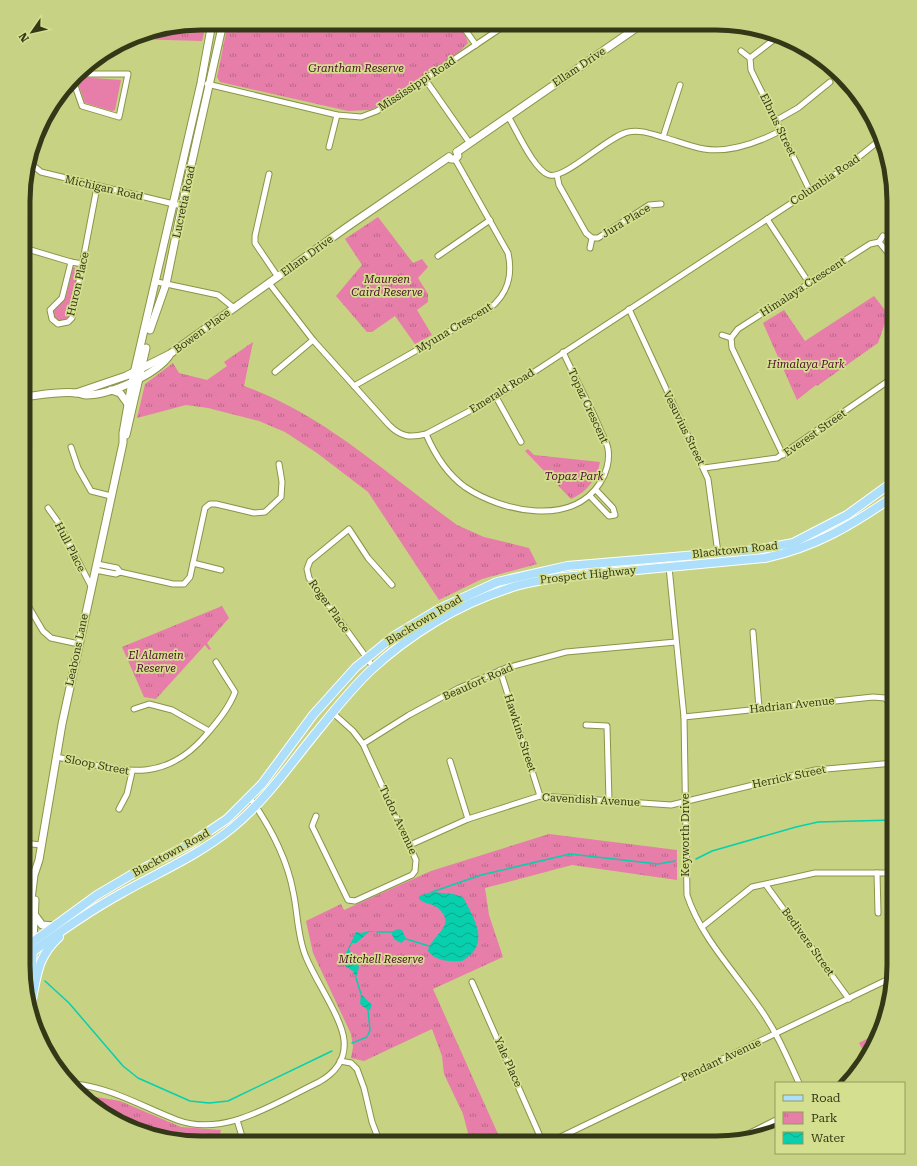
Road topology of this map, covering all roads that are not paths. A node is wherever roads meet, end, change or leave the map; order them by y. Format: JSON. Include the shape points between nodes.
{"nodes":[{"id":1,"x":211,"y":30,"type":"edge"},
{"id":2,"x":222,"y":30,"type":"edge"},
{"id":3,"x":465,"y":30,"type":"edge"},
{"id":4,"x":498,"y":30,"type":"edge"},
{"id":5,"x":633,"y":30,"type":"edge"},
{"id":6,"x":773,"y":40,"type":"edge"},
{"id":7,"x":476,"y":45,"type":"junction"},
{"id":8,"x":741,"y":51,"type":"dead end"},
{"id":9,"x":750,"y":58,"type":"junction"},
{"id":10,"x":87,"y":74,"type":"edge"},
{"id":11,"x":425,"y":79,"type":"junction"},
{"id":12,"x":830,"y":82,"type":"dead end"},
{"id":13,"x":201,"y":83,"type":"junction"},
{"id":14,"x":680,"y":84,"type":"dead end"},
{"id":15,"x":210,"y":85,"type":"junction"},
{"id":16,"x":75,"y":86,"type":"edge"},
{"id":17,"x":337,"y":115,"type":"junction"},
{"id":18,"x":508,"y":116,"type":"junction"},
{"id":19,"x":775,"y":121,"type":"junction"},
{"id":20,"x":780,"y":131,"type":"junction"},
{"id":21,"x":663,"y":137,"type":"junction"},
{"id":22,"x":469,"y":142,"type":"junction"},
{"id":23,"x":877,"y":143,"type":"edge"},
{"id":24,"x":329,"y":147,"type":"dead end"},
{"id":25,"x":454,"y":156,"type":"junction"},
{"id":26,"x":34,"y":166,"type":"edge"},
{"id":27,"x":269,"y":174,"type":"dead end"},
{"id":28,"x":557,"y":176,"type":"junction"},
{"id":29,"x":97,"y":187,"type":"junction"},
{"id":30,"x":810,"y":191,"type":"junction"},
{"id":31,"x":174,"y":204,"type":"junction"},
{"id":32,"x":661,"y":204,"type":"dead end"},
{"id":33,"x":182,"y":206,"type":"junction"},
{"id":34,"x":767,"y":219,"type":"junction"},
{"id":35,"x":490,"y":220,"type":"junction"},
{"id":36,"x":883,"y":236,"type":"dead end"},
{"id":37,"x":592,"y":238,"type":"junction"},
{"id":38,"x":879,"y":242,"type":"junction"},
{"id":39,"x":590,"y":248,"type":"dead end"},
{"id":40,"x":30,"y":250,"type":"edge"},
{"id":41,"x":887,"y":252,"type":"edge"},
{"id":42,"x":438,"y":256,"type":"dead end"},
{"id":43,"x":71,"y":262,"type":"junction"},
{"id":44,"x":83,"y":264,"type":"junction"},
{"id":45,"x":278,"y":277,"type":"junction"},
{"id":46,"x":157,"y":282,"type":"junction"},
{"id":47,"x":269,"y":283,"type":"junction"},
{"id":48,"x":809,"y":283,"type":"junction"},
{"id":49,"x":166,"y":284,"type":"junction"},
{"id":50,"x":234,"y":308,"type":"junction"},
{"id":51,"x":629,"y":309,"type":"junction"},
{"id":52,"x":722,"y":335,"type":"dead end"},
{"id":53,"x":731,"y":338,"type":"junction"},
{"id":54,"x":313,"y":340,"type":"junction"},
{"id":55,"x":146,"y":349,"type":"junction"},
{"id":56,"x":563,"y":352,"type":"junction"},
{"id":57,"x":170,"y":354,"type":"junction"},
{"id":58,"x":158,"y":360,"type":"junction"},
{"id":59,"x":138,"y":370,"type":"junction"},
{"id":60,"x":275,"y":372,"type":"dead end"},
{"id":61,"x":136,"y":380,"type":"junction"},
{"id":62,"x":887,"y":382,"type":"edge"},
{"id":63,"x":354,"y":386,"type":"junction"},
{"id":64,"x":109,"y":390,"type":"junction"},
{"id":65,"x":76,"y":393,"type":"junction"},
{"id":66,"x":30,"y":397,"type":"edge"},
{"id":67,"x":496,"y":397,"type":"junction"},
{"id":68,"x":128,"y":404,"type":"junction"},
{"id":69,"x":426,"y":434,"type":"junction"},
{"id":70,"x":521,"y":442,"type":"dead end"},
{"id":71,"x":123,"y":443,"type":"junction"},
{"id":72,"x":71,"y":447,"type":"dead end"},
{"id":73,"x":783,"y":455,"type":"junction"},
{"id":74,"x":279,"y":464,"type":"dead end"},
{"id":75,"x":704,"y":468,"type":"junction"},
{"id":76,"x":887,"y":486,"type":"edge"},
{"id":77,"x":596,"y":490,"type":"junction"},
{"id":78,"x":111,"y":496,"type":"junction"},
{"id":79,"x":590,"y":496,"type":"junction"},
{"id":80,"x":887,"y":501,"type":"edge"},
{"id":81,"x":48,"y":508,"type":"dead end"},
{"id":82,"x":718,"y":553,"type":"junction"},
{"id":83,"x":668,"y":557,"type":"junction"},
{"id":84,"x":193,"y":563,"type":"junction"},
{"id":85,"x":96,"y":567,"type":"junction"},
{"id":86,"x":668,"y":567,"type":"junction"},
{"id":87,"x":221,"y":570,"type":"dead end"},
{"id":88,"x":392,"y":585,"type":"dead end"},
{"id":89,"x":91,"y":586,"type":"junction"},
{"id":90,"x":30,"y":608,"type":"edge"},
{"id":91,"x":752,"y":632,"type":"dead end"},
{"id":92,"x":676,"y":642,"type":"junction"},
{"id":93,"x":79,"y":644,"type":"junction"},
{"id":94,"x":366,"y":658,"type":"junction"},
{"id":95,"x":216,"y":662,"type":"dead end"},
{"id":96,"x":374,"y":668,"type":"junction"},
{"id":97,"x":500,"y":670,"type":"junction"},
{"id":98,"x":887,"y":700,"type":"edge"},
{"id":99,"x":759,"y":708,"type":"junction"},
{"id":100,"x":134,"y":709,"type":"dead end"},
{"id":101,"x":333,"y":713,"type":"junction"},
{"id":102,"x":684,"y":717,"type":"junction"},
{"id":103,"x":586,"y":725,"type":"dead end"},
{"id":104,"x":209,"y":731,"type":"junction"},
{"id":105,"x":363,"y":744,"type":"junction"},
{"id":106,"x":56,"y":757,"type":"junction"},
{"id":107,"x":450,"y":761,"type":"dead end"},
{"id":108,"x":887,"y":764,"type":"edge"},
{"id":109,"x":287,"y":768,"type":"joint"},
{"id":110,"x":132,"y":772,"type":"junction"},
{"id":111,"x":540,"y":796,"type":"junction"},
{"id":112,"x":250,"y":798,"type":"junction"},
{"id":113,"x":609,"y":801,"type":"junction"},
{"id":114,"x":685,"y":802,"type":"junction"},
{"id":115,"x":256,"y":806,"type":"junction"},
{"id":116,"x":119,"y":809,"type":"dead end"},
{"id":117,"x":316,"y":816,"type":"dead end"},
{"id":118,"x":468,"y":819,"type":"junction"},
{"id":119,"x":30,"y":844,"type":"edge"},
{"id":120,"x":42,"y":845,"type":"junction"},
{"id":121,"x":410,"y":845,"type":"junction"},
{"id":122,"x":39,"y":860,"type":"junction"},
{"id":123,"x":877,"y":873,"type":"junction"},
{"id":124,"x":887,"y":873,"type":"edge"},
{"id":125,"x":766,"y":885,"type":"junction"},
{"id":126,"x":30,"y":905,"type":"edge"},
{"id":127,"x":34,"y":914,"type":"junction"},
{"id":128,"x":878,"y":914,"type":"dead end"},
{"id":129,"x":77,"y":920,"type":"junction"},
{"id":130,"x":54,"y":926,"type":"junction"},
{"id":131,"x":702,"y":927,"type":"junction"},
{"id":132,"x":33,"y":941,"type":"junction"},
{"id":133,"x":30,"y":944,"type":"edge"},
{"id":134,"x":33,"y":952,"type":"junction"},
{"id":135,"x":30,"y":955,"type":"edge"},
{"id":136,"x":887,"y":980,"type":"edge"},
{"id":137,"x":472,"y":982,"type":"dead end"},
{"id":138,"x":31,"y":984,"type":"edge"},
{"id":139,"x":33,"y":995,"type":"edge"},
{"id":140,"x":849,"y":998,"type":"junction"},
{"id":141,"x":777,"y":1033,"type":"junction"},
{"id":142,"x":340,"y":1061,"type":"junction"},
{"id":143,"x":798,"y":1082,"type":"edge"},
{"id":144,"x":79,"y":1084,"type":"edge"},
{"id":145,"x":237,"y":1120,"type":"junction"},
{"id":146,"x":775,"y":1120,"type":"edge"},
{"id":147,"x":751,"y":1132,"type":"edge"},
{"id":148,"x":242,"y":1136,"type":"edge"},
{"id":149,"x":377,"y":1136,"type":"edge"},
{"id":150,"x":540,"y":1136,"type":"edge"},
{"id":151,"x":563,"y":1136,"type":"edge"}],
"edges":[{"from":1,"to":13,"type":"street","name":"Lucretia Road"},
{"from":2,"to":15,"type":"street","name":"Lucretia Road"},
{"from":3,"to":7,"type":"street"},
{"from":4,"to":7,"type":"street","name":"Mississippi Road"},
{"from":5,"to":18,"type":"street","name":"Ellam Drive"},
{"from":6,"to":9,"type":"street"},
{"from":7,"to":11,"type":"street","name":"Mississippi Road"},
{"from":8,"to":9,"type":"street"},
{"from":9,"to":19,"type":"street","name":"Elbrus Street","via":[[751,70]]},
{"from":10,"to":16,"type":"street","via":[[128,74],[119,117],[82,106]]},
{"from":11,"to":17,"type":"street","name":"Mississippi Road","via":[[377,111],[361,117]]},
{"from":11,"to":22,"type":"street"},
{"from":12,"to":19,"type":"street","via":[[798,108]]},
{"from":13,"to":15,"type":"street","name":"Mississippi Road"},
{"from":13,"to":31,"type":"street","name":"Lucretia Road"},
{"from":14,"to":21,"type":"street"},
{"from":15,"to":17,"type":"street","name":"Mississippi Road"},
{"from":15,"to":33,"type":"street","name":"Lucretia Road"},
{"from":17,"to":24,"type":"street"},
{"from":18,"to":22,"type":"street","name":"Ellam Drive"},
{"from":18,"to":28,"type":"street","via":[[538,167]]},
{"from":19,"to":20,"type":"street","name":"Elbrus Street"},
{"from":20,"to":21,"type":"street","via":[[749,145],[712,149]]},
{"from":20,"to":30,"type":"street","name":"Elbrus Street"},
{"from":21,"to":28,"type":"street","via":[[644,132],[627,132]]},
{"from":22,"to":25,"type":"street","name":"Ellam Drive"},
{"from":23,"to":30,"type":"street","name":"Columbia Road"},
{"from":25,"to":35,"type":"street","name":"Myuna Crescent"},
{"from":25,"to":45,"type":"street","name":"Ellam Drive"},
{"from":26,"to":29,"type":"street","name":"Michigan Road","via":[[41,172]]},
{"from":27,"to":45,"type":"street","via":[[255,243]]},
{"from":28,"to":37,"type":"street","name":"Jura Place","via":[[559,185],[586,233]]},
{"from":29,"to":31,"type":"street","name":"Michigan Road"},
{"from":29,"to":44,"type":"street","name":"Huron Place"},
{"from":30,"to":34,"type":"street","name":"Columbia Road"},
{"from":31,"to":33,"type":"street","name":"Michigan Road"},
{"from":31,"to":46,"type":"street","name":"Lucretia Road"},
{"from":32,"to":37,"type":"street","name":"Jura Place","via":[[649,205],[598,238]]},
{"from":33,"to":49,"type":"street","name":"Lucretia Road"},
{"from":34,"to":48,"type":"street"},
{"from":34,"to":51,"type":"street","name":"Emerald Road"},
{"from":35,"to":42,"type":"street"},
{"from":35,"to":63,"type":"street","name":"Myuna Crescent","via":[[508,253],[511,266],[508,286],[500,298],[478,316]]},
{"from":36,"to":38,"type":"street"},
{"from":37,"to":39,"type":"street","name":"Jura Place"},
{"from":38,"to":41,"type":"street"},
{"from":38,"to":48,"type":"street","name":"Himalaya Crescent","via":[[870,244]]},
{"from":40,"to":43,"type":"street"},
{"from":43,"to":44,"type":"street"},
{"from":43,"to":44,"type":"street","name":"Huron Place","via":[[62,298],[50,310],[52,320],[58,324],[68,322],[72,318]]},
{"from":45,"to":47,"type":"street","name":"Ellam Drive"},
{"from":46,"to":49,"type":"street"},
{"from":46,"to":59,"type":"street","name":"Lucretia Road"},
{"from":47,"to":50,"type":"street","name":"Ellam Drive"},
{"from":47,"to":54,"type":"street","name":"Emerald Road"},
{"from":48,"to":53,"type":"street","name":"Himalaya Crescent","via":[[738,329]]},
{"from":49,"to":50,"type":"street","via":[[218,295]]},
{"from":49,"to":55,"type":"street","name":"Lucretia Road","via":[[152,322]]},
{"from":50,"to":57,"type":"street","name":"Bowen Place"},
{"from":51,"to":56,"type":"street","name":"Emerald Road"},
{"from":51,"to":75,"type":"street","name":"Vesuvius Street"},
{"from":52,"to":53,"type":"street"},
{"from":53,"to":73,"type":"street","via":[[732,348]]},
{"from":54,"to":60,"type":"street"},
{"from":54,"to":63,"type":"street","name":"Emerald Road"},
{"from":55,"to":58,"type":"street","via":[[151,357]]},
{"from":55,"to":59,"type":"street","name":"Lucretia Road"},
{"from":56,"to":67,"type":"street","name":"Emerald Road"},
{"from":56,"to":77,"type":"street","name":"Topaz Crescent","via":[[608,449],[607,473]]},
{"from":57,"to":58,"type":"street","name":"Bowen Place"},
{"from":57,"to":61,"type":"street","name":"Bowen Place","via":[[165,361]]},
{"from":58,"to":59,"type":"street","name":"Bowen Place"},
{"from":59,"to":61,"type":"street","name":"Lucretia Road"},
{"from":59,"to":65,"type":"street","name":"Bowen Place"},
{"from":61,"to":64,"type":"street","name":"Bowen Place"},
{"from":61,"to":68,"type":"street","name":"Leabons Lane"},
{"from":61,"to":71,"type":"street","name":"Leabons Lane","via":[[127,434]]},
{"from":62,"to":73,"type":"street","name":"Everest Street"},
{"from":63,"to":69,"type":"street","name":"Emerald Road","via":[[398,434],[415,437]]},
{"from":64,"to":65,"type":"street","name":"Bowen Place","via":[[86,395]]},
{"from":64,"to":68,"type":"street","via":[[120,393]]},
{"from":65,"to":66,"type":"street"},
{"from":67,"to":69,"type":"street","name":"Emerald Road"},
{"from":67,"to":70,"type":"street"},
{"from":68,"to":71,"type":"street","name":"Leabons Lane"},
{"from":69,"to":79,"type":"street","name":"Topaz Crescent","via":[[448,472],[464,487],[488,499],[539,512],[559,511]]},
{"from":71,"to":78,"type":"street","name":"Leabons Lane"},
{"from":72,"to":78,"type":"street","via":[[90,490]]},
{"from":73,"to":75,"type":"street","name":"Everest Street","via":[[767,461]]},
{"from":74,"to":84,"type":"street","via":[[281,496],[265,512],[254,513],[216,504],[210,504],[205,508]]},
{"from":75,"to":82,"type":"street","name":"Vesuvius Street","via":[[710,490]]},
{"from":76,"to":82,"type":"main road","name":"Blacktown Road","via":[[847,515],[798,541],[776,547]]},
{"from":77,"to":79,"type":"street","name":"Topaz Crescent"},
{"from":77,"to":79,"type":"street","via":[[613,508],[615,515],[609,516]]},
{"from":78,"to":85,"type":"street","name":"Leabons Lane"},
{"from":80,"to":86,"type":"main road","name":"Prospect Highway","via":[[828,537],[793,552],[765,558]]},
{"from":81,"to":89,"type":"street","name":"Hull Place"},
{"from":82,"to":83,"type":"main road","name":"Blacktown Road"},
{"from":83,"to":86,"type":"street","name":"Keyworth Drive"},
{"from":83,"to":94,"type":"main road","name":"Blacktown Road","via":[[567,566],[497,582],[421,619]]},
{"from":84,"to":85,"type":"street","via":[[190,576],[184,584],[173,584],[120,572],[117,568]]},
{"from":84,"to":87,"type":"street"},
{"from":85,"to":89,"type":"street","name":"Leabons Lane"},
{"from":86,"to":92,"type":"street","name":"Keyworth Drive"},
{"from":86,"to":96,"type":"main road","name":"Prospect Highway","via":[[563,577],[507,588],[456,611],[407,640]]},
{"from":88,"to":94,"type":"street","name":"Roger Place","via":[[368,558],[349,529],[308,565],[309,578]]},
{"from":89,"to":93,"type":"street","name":"Leabons Lane"},
{"from":90,"to":93,"type":"street","via":[[43,631],[51,638]]},
{"from":91,"to":99,"type":"street"},
{"from":92,"to":97,"type":"street","name":"Beaufort Road","via":[[566,652]]},
{"from":92,"to":102,"type":"street","name":"Keyworth Drive"},
{"from":93,"to":106,"type":"street","name":"Leabons Lane"},
{"from":94,"to":96,"type":"street","name":"Roger Place"},
{"from":94,"to":112,"type":"main road","name":"Blacktown Road","via":[[313,716]]},
{"from":95,"to":104,"type":"street","name":"Sloop Street","via":[[235,692]]},
{"from":96,"to":101,"type":"main road","name":"Prospect Highway"},
{"from":97,"to":105,"type":"street","name":"Beaufort Road","via":[[409,715]]},
{"from":97,"to":111,"type":"street","name":"Hawkins Street"},
{"from":98,"to":99,"type":"street","name":"Hadrian Avenue","via":[[873,697]]},
{"from":99,"to":102,"type":"street","name":"Hadrian Avenue"},
{"from":100,"to":104,"type":"street","via":[[149,704],[172,710]]},
{"from":101,"to":105,"type":"street","name":"Tudor Avenue"},
{"from":101,"to":109,"type":"main road","name":"Prospect Highway"},
{"from":102,"to":114,"type":"street","name":"Keyworth Drive"},
{"from":103,"to":113,"type":"street","via":[[607,726]]},
{"from":104,"to":110,"type":"street","name":"Sloop Street","via":[[194,750],[179,760],[155,770]]},
{"from":105,"to":121,"type":"street","name":"Tudor Avenue"},
{"from":106,"to":110,"type":"street","name":"Sloop Street"},
{"from":106,"to":120,"type":"street","name":"Leabons Lane"},
{"from":107,"to":118,"type":"street"},
{"from":108,"to":114,"type":"street","name":"Herrick Street","via":[[815,770]]},
{"from":109,"to":115,"type":"main road","name":"Blacktown Road"},
{"from":110,"to":116,"type":"street","via":[[127,794]]},
{"from":111,"to":113,"type":"street","name":"Cavendish Avenue"},
{"from":111,"to":118,"type":"street","name":"Cavendish Avenue"},
{"from":112,"to":115,"type":"street"},
{"from":112,"to":130,"type":"main road","name":"Blacktown Road","via":[[199,839],[108,889]]},
{"from":113,"to":114,"type":"street","name":"Cavendish Avenue","via":[[671,805]]},
{"from":114,"to":131,"type":"street","name":"Keyworth Drive","via":[[687,895]]},
{"from":115,"to":129,"type":"main road","name":"Blacktown Road","via":[[233,828],[196,854]]},
{"from":115,"to":142,"type":"street","via":[[290,879],[300,940],[306,959],[342,1032],[344,1048]]},
{"from":117,"to":121,"type":"street","name":"Tudor Avenue","via":[[312,826],[348,900],[355,901],[412,875],[416,860]]},
{"from":118,"to":121,"type":"street","name":"Cavendish Avenue"},
{"from":119,"to":120,"type":"street"},
{"from":120,"to":122,"type":"street","name":"Leabons Lane"},
{"from":122,"to":126,"type":"street","name":"Leabons Lane"},
{"from":122,"to":127,"type":"street","name":"Leabons Lane","via":[[40,872]]},
{"from":123,"to":124,"type":"street"},
{"from":123,"to":125,"type":"street","via":[[815,873]]},
{"from":123,"to":128,"type":"street"},
{"from":125,"to":131,"type":"street","via":[[752,887]]},
{"from":125,"to":140,"type":"street","name":"Bedivere Street"},
{"from":127,"to":130,"type":"street","via":[[42,924]]},
{"from":127,"to":132,"type":"street","name":"Leabons Lane"},
{"from":129,"to":134,"type":"main road","name":"Blacktown Road"},
{"from":129,"to":139,"type":"main road","via":[[42,958]]},
{"from":130,"to":132,"type":"main road","name":"Blacktown Road"},
{"from":131,"to":141,"type":"street","name":"Keyworth Drive"},
{"from":132,"to":133,"type":"main road","name":"Blacktown Road"},
{"from":132,"to":134,"type":"main road"},
{"from":134,"to":135,"type":"main road","name":"Blacktown Road"},
{"from":134,"to":138,"type":"main road"},
{"from":136,"to":140,"type":"street","name":"Pendant Avenue"},
{"from":137,"to":150,"type":"street","name":"Yale Place"},
{"from":140,"to":141,"type":"street","name":"Pendant Avenue"},
{"from":141,"to":143,"type":"street","name":"Keyworth Drive"},
{"from":141,"to":151,"type":"street","name":"Pendant Avenue"},
{"from":142,"to":145,"type":"street","via":[[334,1071],[319,1082]]},
{"from":142,"to":149,"type":"street","via":[[351,1063],[357,1069]]},
{"from":144,"to":145,"type":"street","via":[[112,1092],[190,1123],[211,1125]]},
{"from":145,"to":148,"type":"street"},
{"from":146,"to":147,"type":"street"}]}
